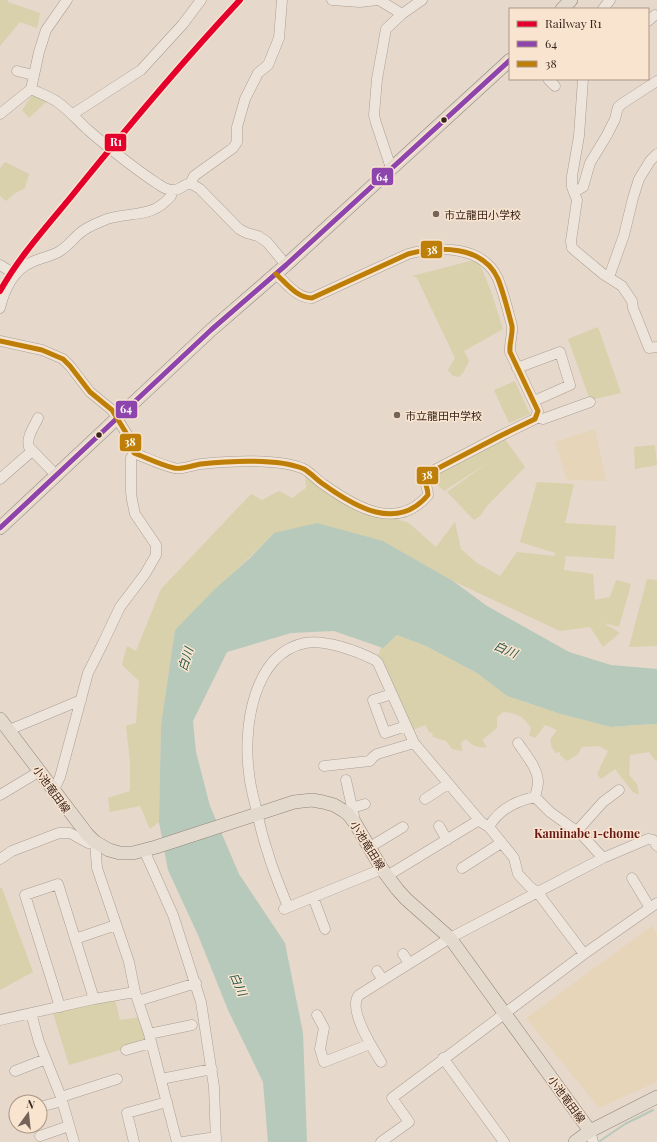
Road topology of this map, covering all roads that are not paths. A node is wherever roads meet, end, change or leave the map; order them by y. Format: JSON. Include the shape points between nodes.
{"nodes":[{"id":1,"x":67,"y":0,"type":"edge"},
{"id":2,"x":201,"y":0,"type":"edge"},
{"id":3,"x":282,"y":0,"type":"edge"},
{"id":4,"x":332,"y":0,"type":"edge"},
{"id":5,"x":378,"y":0,"type":"edge"},
{"id":6,"x":422,"y":0,"type":"edge"},
{"id":7,"x":571,"y":0,"type":"edge"},
{"id":8,"x":610,"y":0,"type":"edge"},
{"id":9,"x":563,"y":8,"type":"edge"},
{"id":10,"x":604,"y":8,"type":"edge"},
{"id":11,"x":402,"y":14,"type":"junction"},
{"id":12,"x":509,"y":61,"type":"edge"},
{"id":13,"x":17,"y":71,"type":"dead end"},
{"id":14,"x":33,"y":75,"type":"junction"},
{"id":15,"x":583,"y":80,"type":"edge"},
{"id":16,"x":657,"y":81,"type":"edge"},
{"id":17,"x":31,"y":89,"type":"junction"},
{"id":18,"x":0,"y":114,"type":"edge"},
{"id":19,"x":73,"y":114,"type":"junction"},
{"id":20,"x":657,"y":154,"type":"edge"},
{"id":21,"x":391,"y":168,"type":"junction"},
{"id":22,"x":190,"y":184,"type":"junction"},
{"id":23,"x":172,"y":190,"type":"junction"},
{"id":24,"x":574,"y":192,"type":"junction"},
{"id":25,"x":0,"y":266,"type":"edge"},
{"id":26,"x":281,"y":269,"type":"junction"},
{"id":27,"x":15,"y":274,"type":"junction"},
{"id":28,"x":609,"y":277,"type":"junction"},
{"id":29,"x":0,"y":308,"type":"edge"},
{"id":30,"x":0,"y":341,"type":"edge"},
{"id":31,"x":657,"y":347,"type":"edge"},
{"id":32,"x":517,"y":368,"type":"junction"},
{"id":33,"x":534,"y":401,"type":"junction"},
{"id":34,"x":590,"y":402,"type":"dead end"},
{"id":35,"x":536,"y":417,"type":"junction"},
{"id":36,"x":38,"y":418,"type":"dead end"},
{"id":37,"x":118,"y":418,"type":"junction"},
{"id":38,"x":32,"y":451,"type":"junction"},
{"id":39,"x":134,"y":453,"type":"junction"},
{"id":40,"x":56,"y":475,"type":"junction"},
{"id":41,"x":0,"y":479,"type":"edge"},
{"id":42,"x":0,"y":528,"type":"edge"},
{"id":43,"x":392,"y":694,"type":"junction"},
{"id":44,"x":81,"y":700,"type":"junction"},
{"id":45,"x":0,"y":719,"type":"edge"},
{"id":46,"x":406,"y":726,"type":"junction"},
{"id":47,"x":9,"y":730,"type":"junction"},
{"id":48,"x":518,"y":742,"type":"dead end"},
{"id":49,"x":414,"y":743,"type":"junction"},
{"id":50,"x":324,"y":766,"type":"dead end"},
{"id":51,"x":40,"y":771,"type":"junction"},
{"id":52,"x":346,"y":780,"type":"dead end"},
{"id":53,"x":448,"y":784,"type":"junction"},
{"id":54,"x":54,"y":790,"type":"junction"},
{"id":55,"x":619,"y":790,"type":"dead end"},
{"id":56,"x":0,"y":795,"type":"edge"},
{"id":57,"x":535,"y":797,"type":"junction"},
{"id":58,"x":425,"y":799,"type":"dead end"},
{"id":59,"x":365,"y":804,"type":"dead end"},
{"id":60,"x":352,"y":808,"type":"junction"},
{"id":61,"x":257,"y":813,"type":"junction"},
{"id":62,"x":479,"y":820,"type":"junction"},
{"id":63,"x":355,"y":823,"type":"junction"},
{"id":64,"x":439,"y":826,"type":"dead end"},
{"id":65,"x":403,"y":827,"type":"dead end"},
{"id":66,"x":489,"y":827,"type":"junction"},
{"id":67,"x":577,"y":831,"type":"junction"},
{"id":68,"x":447,"y":840,"type":"junction"},
{"id":69,"x":95,"y":842,"type":"junction"},
{"id":70,"x":501,"y":843,"type":"junction"},
{"id":71,"x":657,"y":846,"type":"edge"},
{"id":72,"x":370,"y":848,"type":"junction"},
{"id":73,"x":150,"y":849,"type":"junction"},
{"id":74,"x":603,"y":858,"type":"junction"},
{"id":75,"x":0,"y":859,"type":"edge"},
{"id":76,"x":462,"y":868,"type":"dead end"},
{"id":77,"x":385,"y":872,"type":"junction"},
{"id":78,"x":632,"y":878,"type":"dead end"},
{"id":79,"x":538,"y":893,"type":"junction"},
{"id":80,"x":313,"y":897,"type":"junction"},
{"id":81,"x":654,"y":905,"type":"edge"},
{"id":82,"x":116,"y":925,"type":"junction"},
{"id":83,"x":325,"y":929,"type":"dead end"},
{"id":84,"x":450,"y":938,"type":"junction"},
{"id":85,"x":75,"y":939,"type":"junction"},
{"id":86,"x":403,"y":954,"type":"dead end"},
{"id":87,"x":584,"y":954,"type":"junction"},
{"id":88,"x":409,"y":963,"type":"junction"},
{"id":89,"x":377,"y":971,"type":"dead end"},
{"id":90,"x":383,"y":980,"type":"junction"},
{"id":91,"x":196,"y":983,"type":"junction"},
{"id":92,"x":137,"y":996,"type":"junction"},
{"id":93,"x":94,"y":999,"type":"junction"},
{"id":94,"x":60,"y":1007,"type":"junction"},
{"id":95,"x":31,"y":1013,"type":"junction"},
{"id":96,"x":505,"y":1013,"type":"junction"},
{"id":97,"x":317,"y":1015,"type":"dead end"},
{"id":98,"x":0,"y":1020,"type":"edge"},
{"id":99,"x":192,"y":1025,"type":"dead end"},
{"id":100,"x":150,"y":1038,"type":"junction"},
{"id":101,"x":370,"y":1044,"type":"junction"},
{"id":102,"x":126,"y":1050,"type":"dead end"},
{"id":103,"x":46,"y":1058,"type":"junction"},
{"id":104,"x":444,"y":1058,"type":"junction"},
{"id":105,"x":380,"y":1062,"type":"dead end"},
{"id":106,"x":212,"y":1069,"type":"junction"},
{"id":107,"x":15,"y":1071,"type":"dead end"},
{"id":108,"x":117,"y":1079,"type":"dead end"},
{"id":109,"x":161,"y":1079,"type":"junction"},
{"id":110,"x":657,"y":1097,"type":"edge"},
{"id":111,"x":62,"y":1099,"type":"junction"},
{"id":112,"x":167,"y":1102,"type":"junction"},
{"id":113,"x":48,"y":1104,"type":"edge"},
{"id":114,"x":69,"y":1126,"type":"junction"},
{"id":115,"x":40,"y":1136,"type":"dead end"},
{"id":116,"x":592,"y":1137,"type":"edge"},
{"id":117,"x":216,"y":1139,"type":"edge"},
{"id":118,"x":74,"y":1142,"type":"edge"},
{"id":119,"x":134,"y":1142,"type":"edge"},
{"id":120,"x":177,"y":1142,"type":"edge"},
{"id":121,"x":183,"y":1142,"type":"edge"},
{"id":122,"x":381,"y":1142,"type":"edge"},
{"id":123,"x":504,"y":1142,"type":"edge"},
{"id":124,"x":575,"y":1142,"type":"edge"}],
"edges":[{"from":1,"to":14,"type":"street","via":[[46,30]]},
{"from":2,"to":19,"type":"street","via":[[141,70]]},
{"from":3,"to":22,"type":"street","via":[[279,38],[268,65],[258,73],[245,99],[237,127],[237,142],[233,148],[194,176]]},
{"from":4,"to":5,"type":"street"},
{"from":5,"to":11,"type":"street"},
{"from":6,"to":11,"type":"street"},
{"from":7,"to":9,"type":"main road"},
{"from":8,"to":10,"type":"street"},
{"from":11,"to":21,"type":"street","via":[[386,29],[377,79],[374,115]]},
{"from":12,"to":21,"type":"main road"},
{"from":13,"to":14,"type":"street"},
{"from":14,"to":17,"type":"street"},
{"from":15,"to":24,"type":"street","via":[[579,136],[572,176]]},
{"from":16,"to":24,"type":"street","via":[[618,107],[607,135],[590,163],[583,187]]},
{"from":17,"to":18,"type":"street"},
{"from":17,"to":19,"type":"street","via":[[56,101]]},
{"from":19,"to":23,"type":"street","via":[[110,149],[159,185]]},
{"from":20,"to":28,"type":"street","via":[[639,179],[624,235]]},
{"from":21,"to":26,"type":"main road"},
{"from":22,"to":23,"type":"street"},
{"from":22,"to":26,"type":"street","via":[[200,189],[239,228],[267,242]]},
{"from":23,"to":27,"type":"street","via":[[171,196],[157,209],[109,219],[89,227],[58,252],[23,266]]},
{"from":24,"to":28,"type":"street","via":[[577,200],[572,248]]},
{"from":25,"to":27,"type":"street"},
{"from":26,"to":32,"type":"street","via":[[297,294],[312,298],[408,254],[438,249],[463,252],[483,261],[497,279],[512,326],[509,346]]},
{"from":26,"to":37,"type":"main road","via":[[211,330]]},
{"from":27,"to":29,"type":"street"},
{"from":28,"to":31,"type":"street","via":[[622,286],[632,301],[649,348]]},
{"from":30,"to":37,"type":"street","via":[[42,350],[63,359],[90,392]]},
{"from":32,"to":33,"type":"street"},
{"from":32,"to":33,"type":"street","via":[[560,352],[570,385]]},
{"from":33,"to":35,"type":"street","via":[[538,411]]},
{"from":34,"to":35,"type":"street","via":[[543,419]]},
{"from":35,"to":39,"type":"street","via":[[429,473],[425,478],[428,490],[426,498],[417,507],[393,515],[378,514],[356,506],[305,470],[295,467],[247,461],[176,468]]},
{"from":36,"to":38,"type":"street","via":[[27,441]]},
{"from":37,"to":39,"type":"street"},
{"from":37,"to":40,"type":"main road"},
{"from":38,"to":40,"type":"street"},
{"from":38,"to":41,"type":"street"},
{"from":39,"to":44,"type":"street","via":[[131,458],[131,492],[135,514],[156,545],[156,555],[120,606],[88,673]]},
{"from":40,"to":42,"type":"main road"},
{"from":43,"to":46,"type":"street"},
{"from":43,"to":46,"type":"street","via":[[373,700],[385,733]]},
{"from":43,"to":61,"type":"street","via":[[375,660],[339,647],[322,642],[306,643],[290,649],[276,659],[268,667],[259,684],[250,714],[248,772]]},
{"from":44,"to":47,"type":"street"},
{"from":44,"to":54,"type":"street","via":[[60,777]]},
{"from":45,"to":47,"type":"main road","name":"小池竜田線"},
{"from":46,"to":49,"type":"street"},
{"from":47,"to":51,"type":"main road","name":"小池竜田線"},
{"from":48,"to":57,"type":"street","via":[[537,777]]},
{"from":49,"to":50,"type":"street","via":[[377,754],[370,761]]},
{"from":49,"to":53,"type":"street"},
{"from":51,"to":54,"type":"main road","name":"小池竜田線"},
{"from":51,"to":56,"type":"street"},
{"from":52,"to":60,"type":"street"},
{"from":53,"to":58,"type":"street"},
{"from":53,"to":62,"type":"street"},
{"from":54,"to":69,"type":"main road","name":"小池竜田線","via":[[79,825]]},
{"from":55,"to":67,"type":"street","via":[[603,802]]},
{"from":57,"to":66,"type":"street","via":[[503,810]]},
{"from":57,"to":67,"type":"street"},
{"from":59,"to":60,"type":"street"},
{"from":60,"to":63,"type":"street"},
{"from":61,"to":63,"type":"main road","name":"小池竜田線","via":[[294,802],[312,800],[334,805],[348,814]]},
{"from":61,"to":73,"type":"main road","name":"小池竜田線"},
{"from":61,"to":80,"type":"street","via":[[286,908]]},
{"from":62,"to":66,"type":"street"},
{"from":62,"to":68,"type":"street"},
{"from":63,"to":72,"type":"main road","name":"小池竜田線"},
{"from":64,"to":68,"type":"street"},
{"from":65,"to":72,"type":"street"},
{"from":66,"to":70,"type":"street"},
{"from":67,"to":74,"type":"street"},
{"from":68,"to":77,"type":"street"},
{"from":69,"to":73,"type":"main road","name":"小池竜田線","via":[[120,853]]},
{"from":69,"to":75,"type":"street","via":[[88,843],[70,833],[59,833],[12,851]]},
{"from":69,"to":82,"type":"street","via":[[97,868]]},
{"from":70,"to":76,"type":"street"},
{"from":70,"to":79,"type":"street","via":[[514,858],[518,874]]},
{"from":71,"to":74,"type":"street","via":[[653,840],[648,839]]},
{"from":72,"to":77,"type":"main road","name":"小池竜田線"},
{"from":73,"to":91,"type":"street"},
{"from":74,"to":79,"type":"street"},
{"from":77,"to":80,"type":"street"},
{"from":77,"to":84,"type":"main road","name":"小池竜田線","via":[[406,898]]},
{"from":78,"to":81,"type":"street"},
{"from":79,"to":84,"type":"street"},
{"from":79,"to":87,"type":"street"},
{"from":80,"to":83,"type":"street"},
{"from":81,"to":87,"type":"street"},
{"from":82,"to":85,"type":"street"},
{"from":82,"to":92,"type":"street"},
{"from":84,"to":88,"type":"street"},
{"from":84,"to":96,"type":"main road","name":"小池竜田線"},
{"from":85,"to":93,"type":"street"},
{"from":85,"to":94,"type":"street","via":[[58,884],[26,895]]},
{"from":86,"to":88,"type":"street"},
{"from":87,"to":96,"type":"street"},
{"from":88,"to":90,"type":"street"},
{"from":89,"to":90,"type":"street"},
{"from":90,"to":101,"type":"street","via":[[359,994],[356,1000],[362,1027]]},
{"from":91,"to":92,"type":"street"},
{"from":91,"to":106,"type":"street"},
{"from":92,"to":93,"type":"street"},
{"from":92,"to":100,"type":"street"},
{"from":93,"to":94,"type":"street"},
{"from":94,"to":95,"type":"street"},
{"from":95,"to":98,"type":"street"},
{"from":95,"to":103,"type":"street"},
{"from":96,"to":104,"type":"street"},
{"from":96,"to":116,"type":"main road","name":"小池竜田線"},
{"from":97,"to":101,"type":"street","via":[[324,1028],[320,1049],[324,1062]]},
{"from":99,"to":100,"type":"street"},
{"from":100,"to":102,"type":"street"},
{"from":100,"to":109,"type":"street"},
{"from":101,"to":105,"type":"street"},
{"from":103,"to":107,"type":"street"},
{"from":103,"to":111,"type":"street"},
{"from":104,"to":122,"type":"street","via":[[392,1098],[409,1122]]},
{"from":104,"to":123,"type":"street"},
{"from":106,"to":109,"type":"street"},
{"from":106,"to":117,"type":"street"},
{"from":108,"to":111,"type":"street"},
{"from":109,"to":112,"type":"street"},
{"from":110,"to":116,"type":"main road"},
{"from":111,"to":113,"type":"street"},
{"from":111,"to":114,"type":"street"},
{"from":112,"to":119,"type":"street","via":[[126,1113]]},
{"from":112,"to":120,"type":"street"},
{"from":114,"to":115,"type":"street"},
{"from":114,"to":118,"type":"street"},
{"from":116,"to":124,"type":"main road"},
{"from":117,"to":121,"type":"street"}]}
